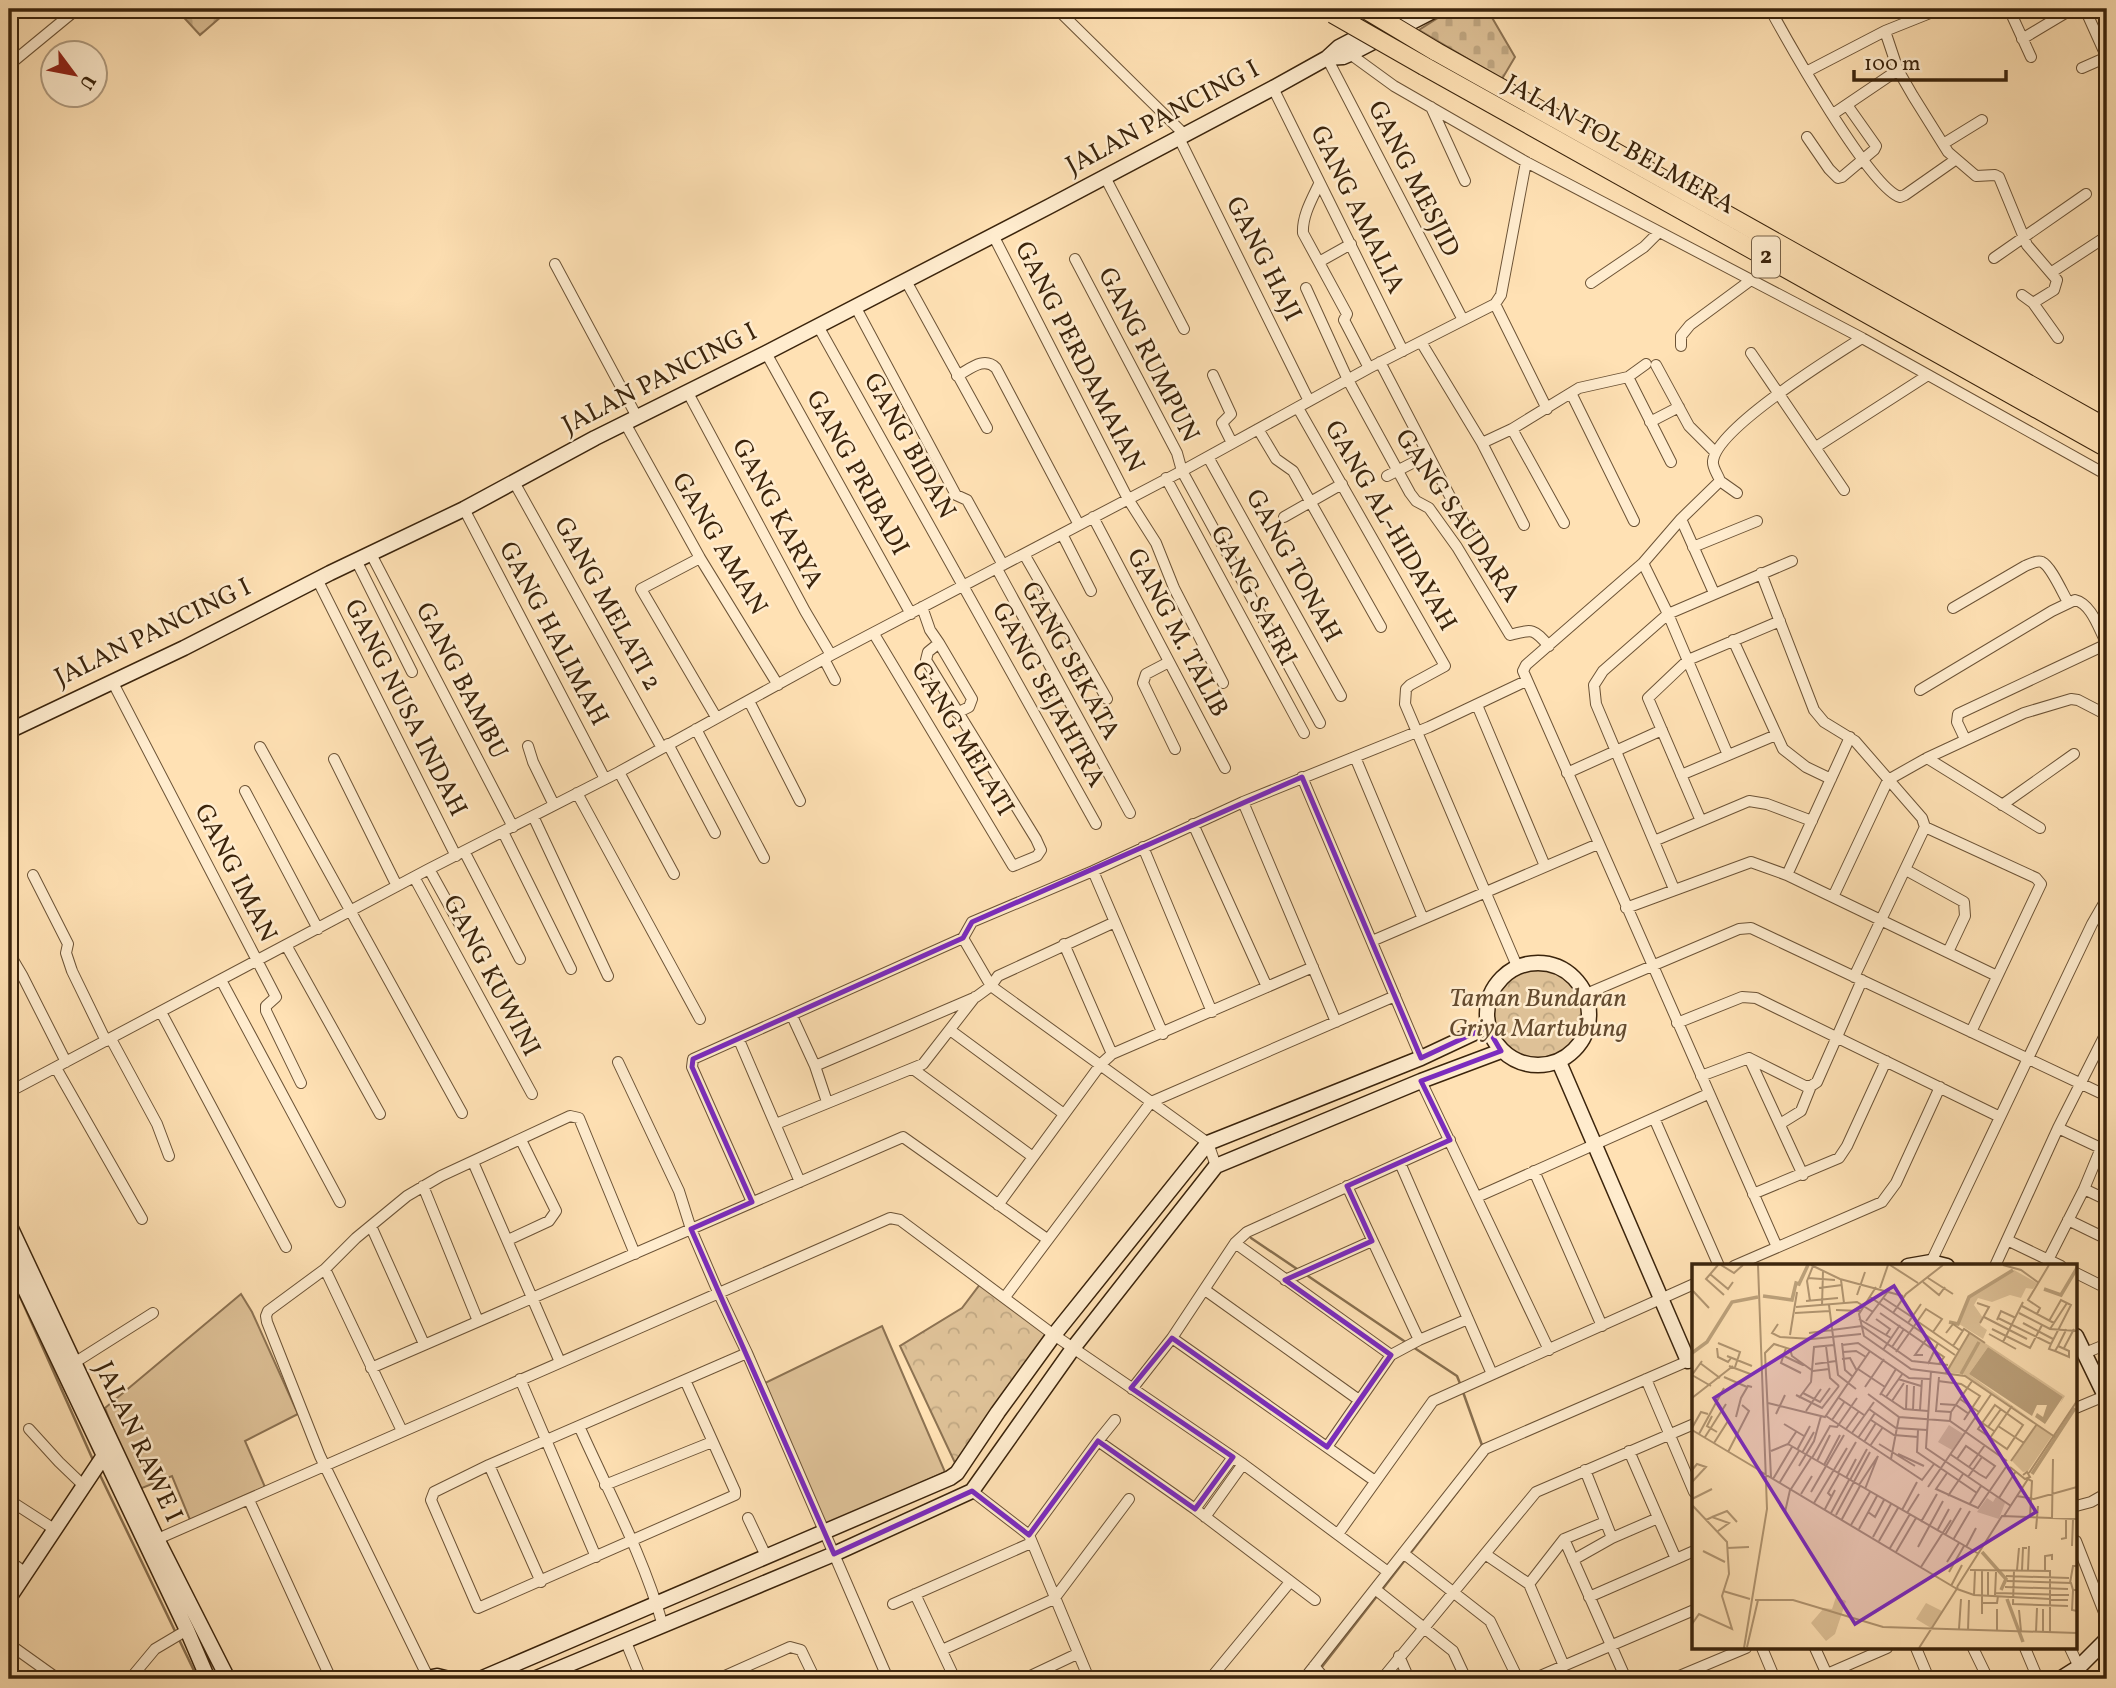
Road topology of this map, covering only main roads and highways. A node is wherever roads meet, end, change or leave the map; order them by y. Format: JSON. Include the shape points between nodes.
{"nodes":[{"id":1,"x":1365,"y":9,"type":"edge"},
{"id":2,"x":1330,"y":11,"type":"edge"},
{"id":3,"x":2107,"y":428,"type":"edge"},
{"id":4,"x":2107,"y":449,"type":"edge"}],
"edges":[{"from":1,"to":3,"type":"highway","name":"JALAN TOL BELMERA","number":"2","bridge":true},
{"from":2,"to":4,"type":"highway","name":"JALAN TOL BELMERA","number":"2","bridge":true}]}
